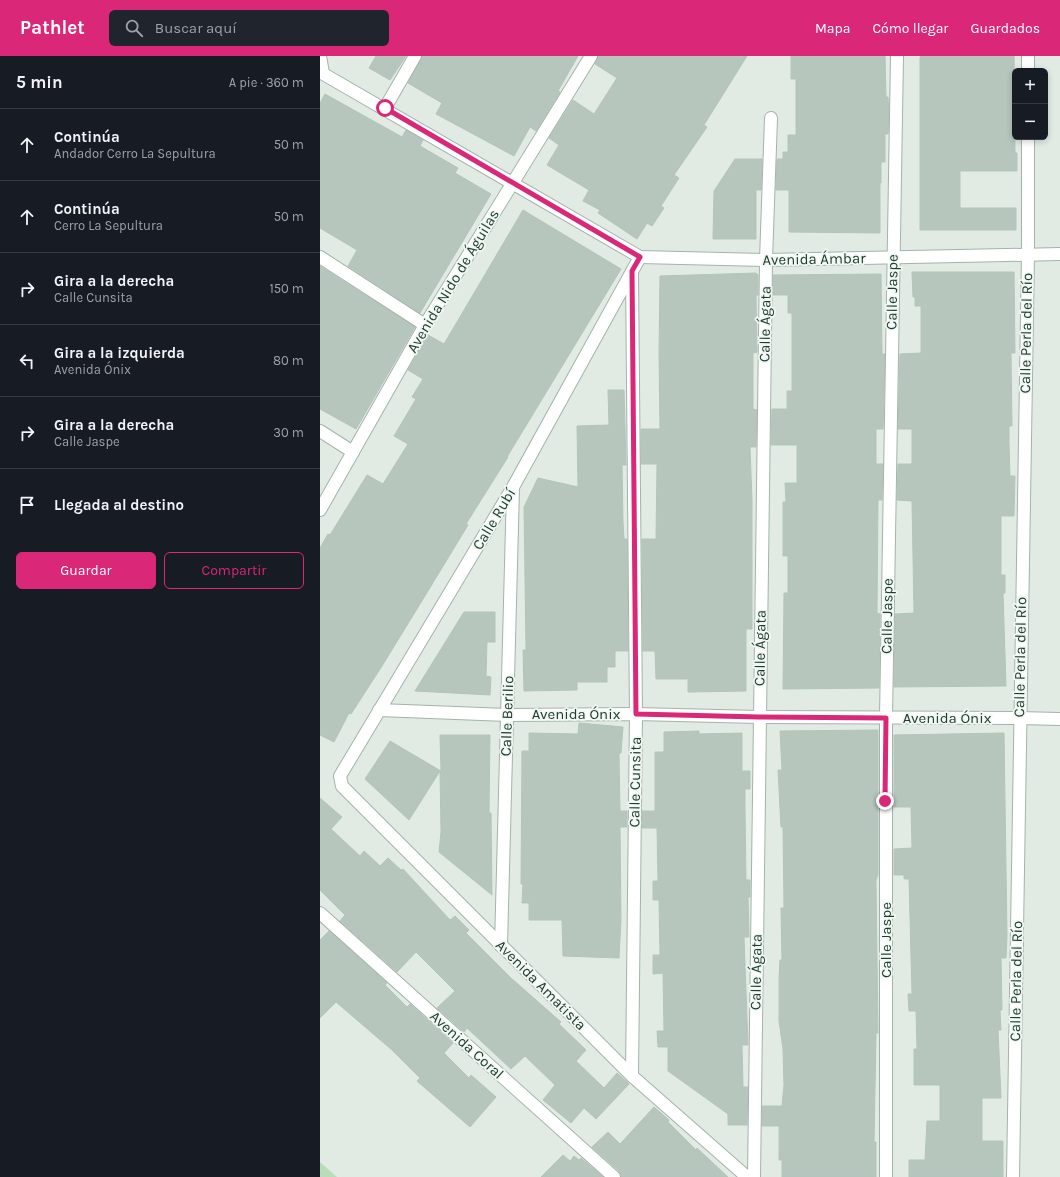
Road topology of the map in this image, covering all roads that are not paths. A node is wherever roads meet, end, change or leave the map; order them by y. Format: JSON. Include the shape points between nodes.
{"nodes":[{"id":1,"x":320,"y":56,"type":"edge"},
{"id":2,"x":415,"y":56,"type":"edge"},
{"id":3,"x":591,"y":56,"type":"edge"},
{"id":4,"x":897,"y":56,"type":"edge"},
{"id":5,"x":1028,"y":56,"type":"edge"},
{"id":6,"x":1028,"y":68,"type":"edge"},
{"id":7,"x":321,"y":73,"type":"edge"},
{"id":8,"x":385,"y":108,"type":"junction"},
{"id":9,"x":771,"y":118,"type":"dead end"},
{"id":10,"x":1028,"y":140,"type":"edge"},
{"id":11,"x":512,"y":184,"type":"junction"},
{"id":12,"x":1060,"y":254,"type":"edge"},
{"id":13,"x":1028,"y":255,"type":"junction"},
{"id":14,"x":640,"y":257,"type":"junction"},
{"id":15,"x":320,"y":258,"type":"edge"},
{"id":16,"x":892,"y":258,"type":"junction"},
{"id":17,"x":766,"y":260,"type":"junction"},
{"id":18,"x":632,"y":271,"type":"junction"},
{"id":19,"x":425,"y":325,"type":"junction"},
{"id":20,"x":320,"y":431,"type":"edge"},
{"id":21,"x":353,"y":452,"type":"junction"},
{"id":22,"x":513,"y":487,"type":"junction"},
{"id":23,"x":320,"y":510,"type":"edge"},
{"id":24,"x":379,"y":710,"type":"junction"},
{"id":25,"x":636,"y":714,"type":"junction"},
{"id":26,"x":507,"y":715,"type":"junction"},
{"id":27,"x":759,"y":717,"type":"junction"},
{"id":28,"x":886,"y":718,"type":"junction"},
{"id":29,"x":1019,"y":718,"type":"junction"},
{"id":30,"x":1060,"y":719,"type":"edge"},
{"id":31,"x":341,"y":781,"type":"joint"},
{"id":32,"x":320,"y":913,"type":"edge"},
{"id":33,"x":501,"y":946,"type":"junction"},
{"id":34,"x":632,"y":1076,"type":"junction"},
{"id":35,"x":614,"y":1177,"type":"edge"},
{"id":36,"x":747,"y":1177,"type":"edge"},
{"id":37,"x":754,"y":1177,"type":"edge"},
{"id":38,"x":886,"y":1177,"type":"edge"},
{"id":39,"x":1013,"y":1177,"type":"edge"}],
"edges":[{"from":1,"to":7,"type":"street"},
{"from":2,"to":8,"type":"street"},
{"from":3,"to":11,"type":"street","name":"Avenida Nido de Águilas"},
{"from":4,"to":16,"type":"street","name":"Calle Jaspe"},
{"from":5,"to":6,"type":"street"},
{"from":7,"to":8,"type":"street"},
{"from":8,"to":11,"type":"street"},
{"from":9,"to":17,"type":"street","name":"Calle Ágata"},
{"from":10,"to":13,"type":"street","name":"Calle Perla del Río"},
{"from":11,"to":14,"type":"street"},
{"from":11,"to":19,"type":"street","name":"Avenida Nido de Águilas"},
{"from":12,"to":13,"type":"street","name":"Avenida Ámbar"},
{"from":13,"to":16,"type":"street","name":"Avenida Ámbar"},
{"from":13,"to":29,"type":"street","name":"Calle Perla del Río"},
{"from":14,"to":17,"type":"street","name":"Avenida Ámbar"},
{"from":14,"to":18,"type":"street","name":"Calle Rubí"},
{"from":15,"to":19,"type":"street"},
{"from":16,"to":17,"type":"street","name":"Avenida Ámbar"},
{"from":16,"to":28,"type":"street","name":"Calle Jaspe"},
{"from":17,"to":27,"type":"street","name":"Calle Ágata"},
{"from":18,"to":22,"type":"street","name":"Calle Rubí"},
{"from":18,"to":25,"type":"street","name":"Calle Cunsita"},
{"from":19,"to":21,"type":"street","name":"Avenida Nido de Águilas"},
{"from":20,"to":21,"type":"street"},
{"from":21,"to":23,"type":"street","name":"Avenida Nido de Águilas"},
{"from":22,"to":24,"type":"street","name":"Calle Rubí"},
{"from":22,"to":26,"type":"street","name":"Calle Berilio"},
{"from":24,"to":26,"type":"street","name":"Avenida Ónix"},
{"from":24,"to":31,"type":"street","name":"Calle Rubí"},
{"from":25,"to":26,"type":"street","name":"Avenida Ónix"},
{"from":25,"to":27,"type":"street","name":"Avenida Ónix"},
{"from":25,"to":34,"type":"street","name":"Calle Cunsita"},
{"from":26,"to":33,"type":"street","name":"Calle Berilio"},
{"from":27,"to":28,"type":"street","name":"Avenida Ónix"},
{"from":27,"to":37,"type":"street","name":"Calle Ágata"},
{"from":28,"to":29,"type":"street","name":"Avenida Ónix"},
{"from":28,"to":38,"type":"street","name":"Calle Jaspe"},
{"from":29,"to":30,"type":"street","name":"Avenida Ónix"},
{"from":29,"to":39,"type":"street","name":"Calle Perla del Río"},
{"from":31,"to":33,"type":"street","name":"Avenida Amatista"},
{"from":32,"to":35,"type":"street","name":"Avenida Coral"},
{"from":33,"to":34,"type":"street","name":"Avenida Amatista"},
{"from":34,"to":36,"type":"street","name":"Avenida Amatista"}]}
